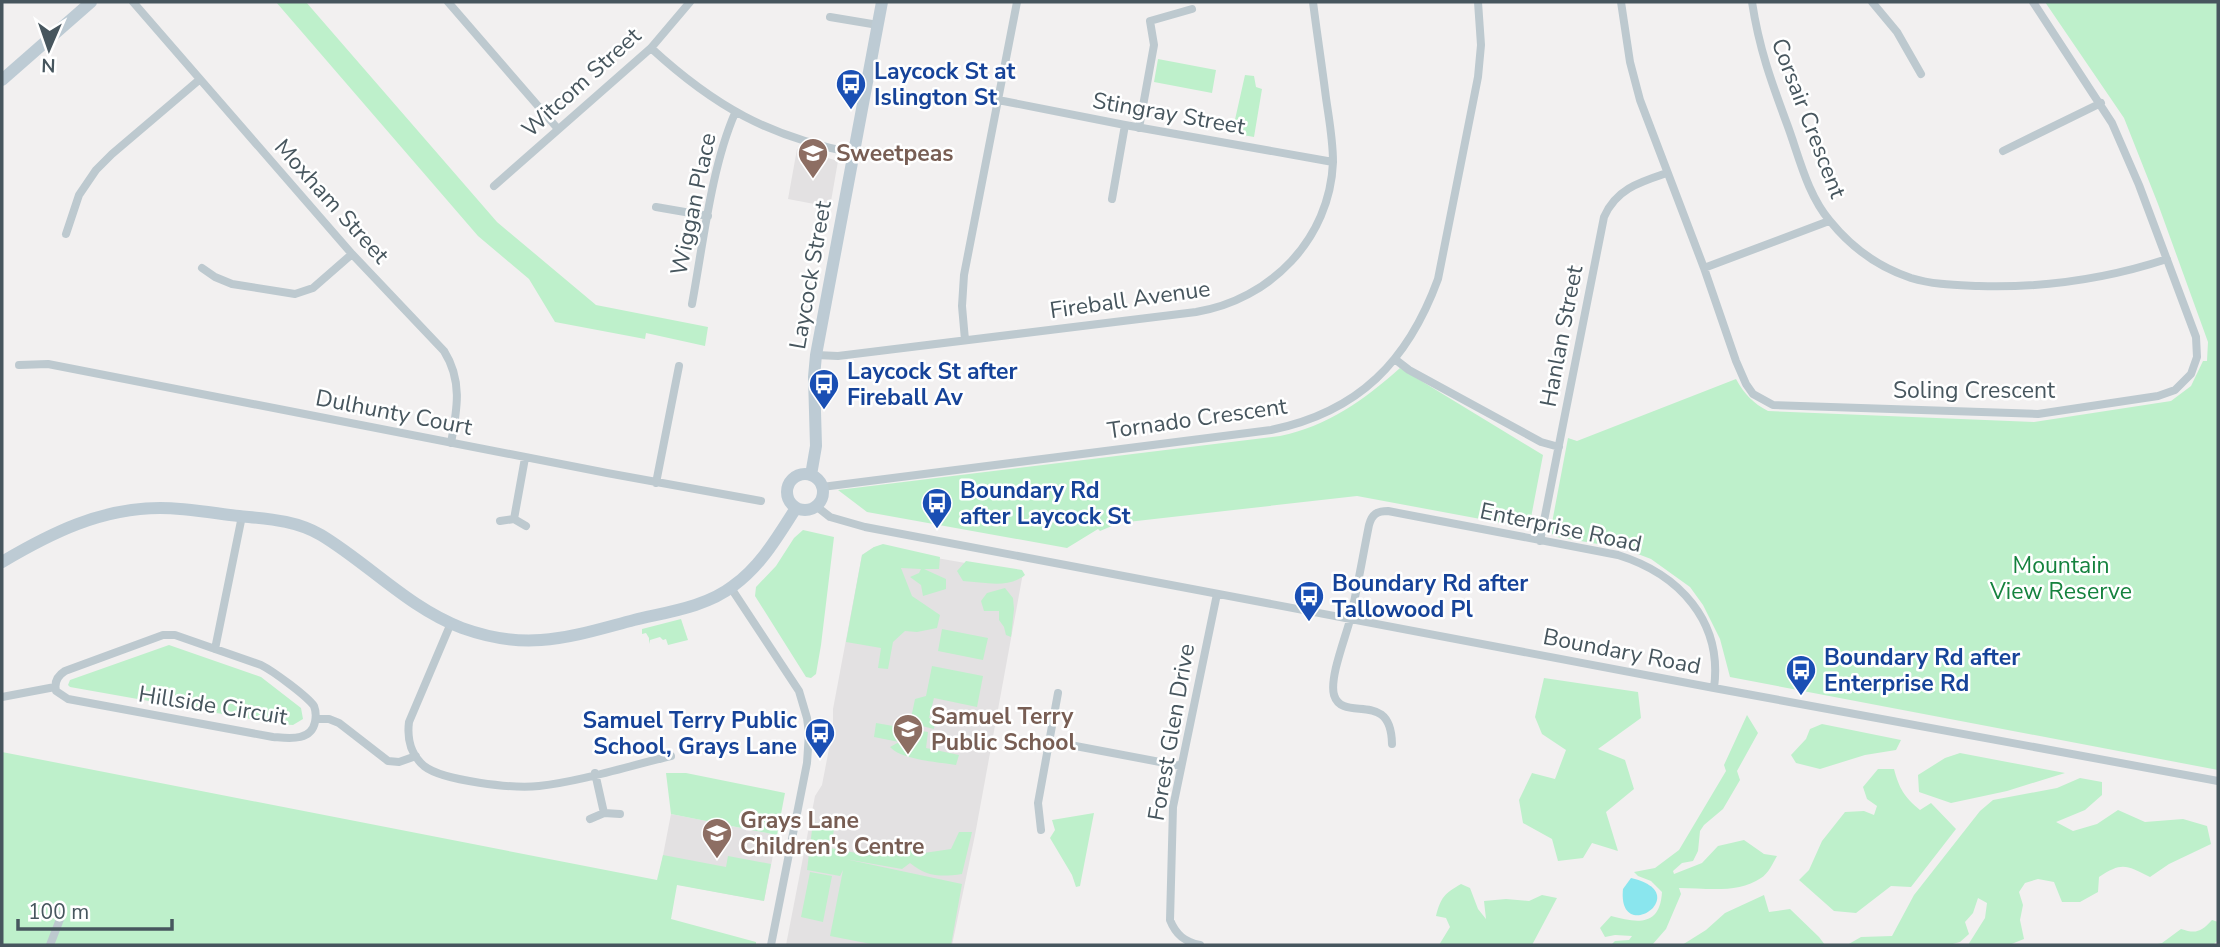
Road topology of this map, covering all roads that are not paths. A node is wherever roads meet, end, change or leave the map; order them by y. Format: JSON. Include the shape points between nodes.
{"nodes":[{"id":1,"x":91,"y":2,"type":"edge"},
{"id":2,"x":133,"y":2,"type":"edge"},
{"id":3,"x":448,"y":2,"type":"edge"},
{"id":4,"x":690,"y":2,"type":"edge"},
{"id":5,"x":883,"y":2,"type":"edge"},
{"id":6,"x":1017,"y":2,"type":"edge"},
{"id":7,"x":1313,"y":2,"type":"edge"},
{"id":8,"x":1478,"y":2,"type":"edge"},
{"id":9,"x":1621,"y":2,"type":"edge"},
{"id":10,"x":1752,"y":2,"type":"edge"},
{"id":11,"x":1872,"y":2,"type":"edge"},
{"id":12,"x":2033,"y":2,"type":"edge"},
{"id":13,"x":1192,"y":9,"type":"dead end"},
{"id":14,"x":830,"y":17,"type":"dead end"},
{"id":15,"x":878,"y":25,"type":"junction"},
{"id":16,"x":651,"y":48,"type":"junction"},
{"id":17,"x":1921,"y":74,"type":"dead end"},
{"id":18,"x":2,"y":80,"type":"edge"},
{"id":19,"x":199,"y":80,"type":"junction"},
{"id":20,"x":998,"y":100,"type":"junction"},
{"id":21,"x":2101,"y":103,"type":"junction"},
{"id":22,"x":735,"y":113,"type":"junction"},
{"id":23,"x":1125,"y":125,"type":"junction"},
{"id":24,"x":1139,"y":128,"type":"junction"},
{"id":25,"x":558,"y":129,"type":"junction"},
{"id":26,"x":2003,"y":151,"type":"dead end"},
{"id":27,"x":854,"y":153,"type":"junction"},
{"id":28,"x":1333,"y":162,"type":"junction"},
{"id":29,"x":1667,"y":173,"type":"junction"},
{"id":30,"x":494,"y":186,"type":"dead end"},
{"id":31,"x":1112,"y":199,"type":"dead end"},
{"id":32,"x":656,"y":207,"type":"dead end"},
{"id":33,"x":708,"y":216,"type":"junction"},
{"id":34,"x":1829,"y":220,"type":"junction"},
{"id":35,"x":66,"y":234,"type":"dead end"},
{"id":36,"x":352,"y":254,"type":"junction"},
{"id":37,"x":2167,"y":259,"type":"junction"},
{"id":38,"x":202,"y":268,"type":"dead end"},
{"id":39,"x":1704,"y":268,"type":"junction"},
{"id":40,"x":692,"y":304,"type":"dead end"},
{"id":41,"x":965,"y":340,"type":"junction"},
{"id":42,"x":816,"y":355,"type":"junction"},
{"id":43,"x":1396,"y":360,"type":"junction"},
{"id":44,"x":19,"y":365,"type":"dead end"},
{"id":45,"x":679,"y":366,"type":"dead end"},
{"id":46,"x":452,"y":443,"type":"junction"},
{"id":47,"x":1559,"y":447,"type":"junction"},
{"id":48,"x":525,"y":457,"type":"junction"},
{"id":49,"x":811,"y":475,"type":"junction"},
{"id":50,"x":656,"y":483,"type":"junction"},
{"id":51,"x":822,"y":486,"type":"junction"},
{"id":52,"x":761,"y":501,"type":"dead end"},
{"id":53,"x":816,"y":506,"type":"junction"},
{"id":54,"x":796,"y":508,"type":"junction"},
{"id":55,"x":242,"y":516,"type":"junction"},
{"id":56,"x":514,"y":519,"type":"junction"},
{"id":57,"x":500,"y":521,"type":"dead end"},
{"id":58,"x":526,"y":526,"type":"dead end"},
{"id":59,"x":1541,"y":541,"type":"junction"},
{"id":60,"x":2,"y":562,"type":"edge"},
{"id":61,"x":731,"y":588,"type":"junction"},
{"id":62,"x":1217,"y":594,"type":"junction"},
{"id":63,"x":1350,"y":619,"type":"junction"},
{"id":64,"x":451,"y":624,"type":"junction"},
{"id":65,"x":215,"y":649,"type":"junction"},
{"id":66,"x":55,"y":687,"type":"junction"},
{"id":67,"x":1714,"y":688,"type":"junction"},
{"id":68,"x":1058,"y":693,"type":"dead end"},
{"id":69,"x":2,"y":697,"type":"edge"},
{"id":70,"x":316,"y":719,"type":"junction"},
{"id":71,"x":1049,"y":741,"type":"junction"},
{"id":72,"x":1392,"y":744,"type":"dead end"},
{"id":73,"x":415,"y":756,"type":"junction"},
{"id":74,"x":671,"y":756,"type":"dead end"},
{"id":75,"x":1181,"y":766,"type":"junction"},
{"id":76,"x":595,"y":774,"type":"junction"},
{"id":77,"x":2218,"y":781,"type":"edge"},
{"id":78,"x":604,"y":813,"type":"junction"},
{"id":79,"x":620,"y":814,"type":"dead end"},
{"id":80,"x":590,"y":819,"type":"dead end"},
{"id":81,"x":1041,"y":830,"type":"dead end"},
{"id":82,"x":62,"y":915,"type":"dead end"},
{"id":83,"x":50,"y":945,"type":"edge"},
{"id":84,"x":771,"y":945,"type":"edge"},
{"id":85,"x":1200,"y":945,"type":"edge"}],
"edges":[{"from":1,"to":18,"type":"street"},
{"from":2,"to":19,"type":"street","name":"Moxham Street"},
{"from":3,"to":25,"type":"street"},
{"from":4,"to":16,"type":"street","name":"Witcom Street"},
{"from":5,"to":15,"type":"street","name":"Laycock Street"},
{"from":6,"to":20,"type":"street"},
{"from":7,"to":28,"type":"street","name":"Fireball Avenue"},
{"from":8,"to":43,"type":"street","name":"Tornado Crescent","via":[[1478,77],[1438,279],[1428,307]]},
{"from":9,"to":29,"type":"street","name":"Soling Crescent","via":[[1637,90]]},
{"from":10,"to":34,"type":"street","name":"Corsair Crescent","via":[[1765,64],[1809,185]]},
{"from":11,"to":17,"type":"street"},
{"from":12,"to":21,"type":"street","name":"Soling Crescent"},
{"from":13,"to":24,"type":"street","via":[[1150,21],[1153,54]]},
{"from":14,"to":15,"type":"street"},
{"from":15,"to":27,"type":"street","name":"Laycock Street"},
{"from":16,"to":22,"type":"street"},
{"from":16,"to":25,"type":"street","name":"Witcom Street"},
{"from":19,"to":35,"type":"street","via":[[96,170],[79,195]]},
{"from":19,"to":36,"type":"street","name":"Moxham Street"},
{"from":20,"to":23,"type":"street","name":"Stingray Street"},
{"from":20,"to":41,"type":"street","via":[[964,275]]},
{"from":21,"to":26,"type":"street"},
{"from":21,"to":37,"type":"street","name":"Soling Crescent"},
{"from":22,"to":27,"type":"street","via":[[796,138]]},
{"from":22,"to":33,"type":"street","name":"Wiggan Place"},
{"from":23,"to":24,"type":"street","name":"Stingray Street"},
{"from":23,"to":31,"type":"street"},
{"from":24,"to":28,"type":"street","name":"Stingray Street"},
{"from":25,"to":30,"type":"street","name":"Witcom Street"},
{"from":27,"to":42,"type":"street","name":"Laycock Street"},
{"from":28,"to":41,"type":"street","name":"Fireball Avenue","via":[[1324,206],[1304,245],[1278,275],[1245,297],[1196,312]]},
{"from":29,"to":39,"type":"street","name":"Soling Crescent"},
{"from":29,"to":47,"type":"street","name":"Hanlan Street","via":[[1626,189],[1612,201],[1604,217]]},
{"from":32,"to":33,"type":"street"},
{"from":33,"to":40,"type":"street","name":"Wiggan Place"},
{"from":34,"to":37,"type":"street","name":"Corsair Crescent","via":[[1880,264],[1938,284],[2038,286],[2119,273]]},
{"from":34,"to":39,"type":"street"},
{"from":36,"to":38,"type":"street","via":[[313,288],[295,294],[229,283]]},
{"from":36,"to":46,"type":"street","name":"Moxham Street","via":[[449,359],[458,394]]},
{"from":37,"to":39,"type":"street","name":"Soling Crescent","via":[[2196,337],[2197,357],[2187,379],[2163,395],[2038,414],[1773,405],[1753,394],[1746,384]]},
{"from":41,"to":42,"type":"street","name":"Fireball Avenue"},
{"from":42,"to":49,"type":"street","name":"Laycock Street","via":[[816,446]]},
{"from":43,"to":47,"type":"street","via":[[1541,442]]},
{"from":43,"to":51,"type":"street","name":"Tornado Crescent","via":[[1358,393],[1296,425]]},
{"from":44,"to":46,"type":"street","name":"Dulhunty Court","via":[[51,364]]},
{"from":45,"to":50,"type":"street"},
{"from":46,"to":48,"type":"street","name":"Dulhunty Court"},
{"from":47,"to":59,"type":"street","name":"Hanlan Street"},
{"from":48,"to":50,"type":"street","name":"Dulhunty Court"},
{"from":48,"to":56,"type":"street"},
{"from":49,"to":51,"type":"street"},
{"from":49,"to":54,"type":"street","via":[[799,475],[790,482],[788,499]]},
{"from":50,"to":52,"type":"street","name":"Dulhunty Court"},
{"from":51,"to":53,"type":"street"},
{"from":53,"to":54,"type":"street"},
{"from":53,"to":62,"type":"street","name":"Boundary Road","via":[[830,517],[852,524]]},
{"from":54,"to":61,"type":"street","via":[[758,562]]},
{"from":55,"to":60,"type":"street","via":[[161,508],[119,512],[59,531]]},
{"from":55,"to":64,"type":"street","via":[[284,521],[313,531]]},
{"from":55,"to":65,"type":"street"},
{"from":56,"to":57,"type":"street"},
{"from":56,"to":58,"type":"street"},
{"from":59,"to":63,"type":"street","name":"Enterprise Road","via":[[1378,511],[1371,517]]},
{"from":59,"to":67,"type":"street","name":"Enterprise Road","via":[[1618,555],[1670,580],[1694,607],[1709,634],[1715,651]]},
{"from":61,"to":64,"type":"street","via":[[689,606],[550,639],[495,637]]},
{"from":61,"to":84,"type":"street","via":[[799,691],[809,733]]},
{"from":62,"to":63,"type":"street","name":"Boundary Road"},
{"from":62,"to":75,"type":"street","name":"Forest Glen Drive"},
{"from":63,"to":67,"type":"street","name":"Boundary Road"},
{"from":63,"to":72,"type":"street","via":[[1335,696],[1345,706],[1385,716]]},
{"from":64,"to":73,"type":"street","via":[[409,722]]},
{"from":65,"to":66,"type":"street","name":"Hillside Circuit","via":[[175,635],[155,636],[65,670]]},
{"from":65,"to":70,"type":"street","name":"Hillside Circuit","via":[[276,673],[313,705]]},
{"from":66,"to":69,"type":"street"},
{"from":66,"to":70,"type":"street","name":"Hillside Circuit","via":[[58,695],[68,699],[273,737],[305,736]]},
{"from":67,"to":77,"type":"street","name":"Boundary Road"},
{"from":68,"to":71,"type":"street"},
{"from":70,"to":73,"type":"street","via":[[339,723],[388,761]]},
{"from":71,"to":75,"type":"street"},
{"from":71,"to":81,"type":"street","via":[[1037,806]]},
{"from":73,"to":76,"type":"street","via":[[435,772],[507,786],[548,785]]},
{"from":74,"to":76,"type":"street"},
{"from":75,"to":85,"type":"street","name":"Forest Glen Drive","via":[[1173,807],[1169,916],[1179,936]]},
{"from":76,"to":78,"type":"street"},
{"from":78,"to":79,"type":"street"},
{"from":78,"to":80,"type":"street"},
{"from":82,"to":83,"type":"street"}]}
